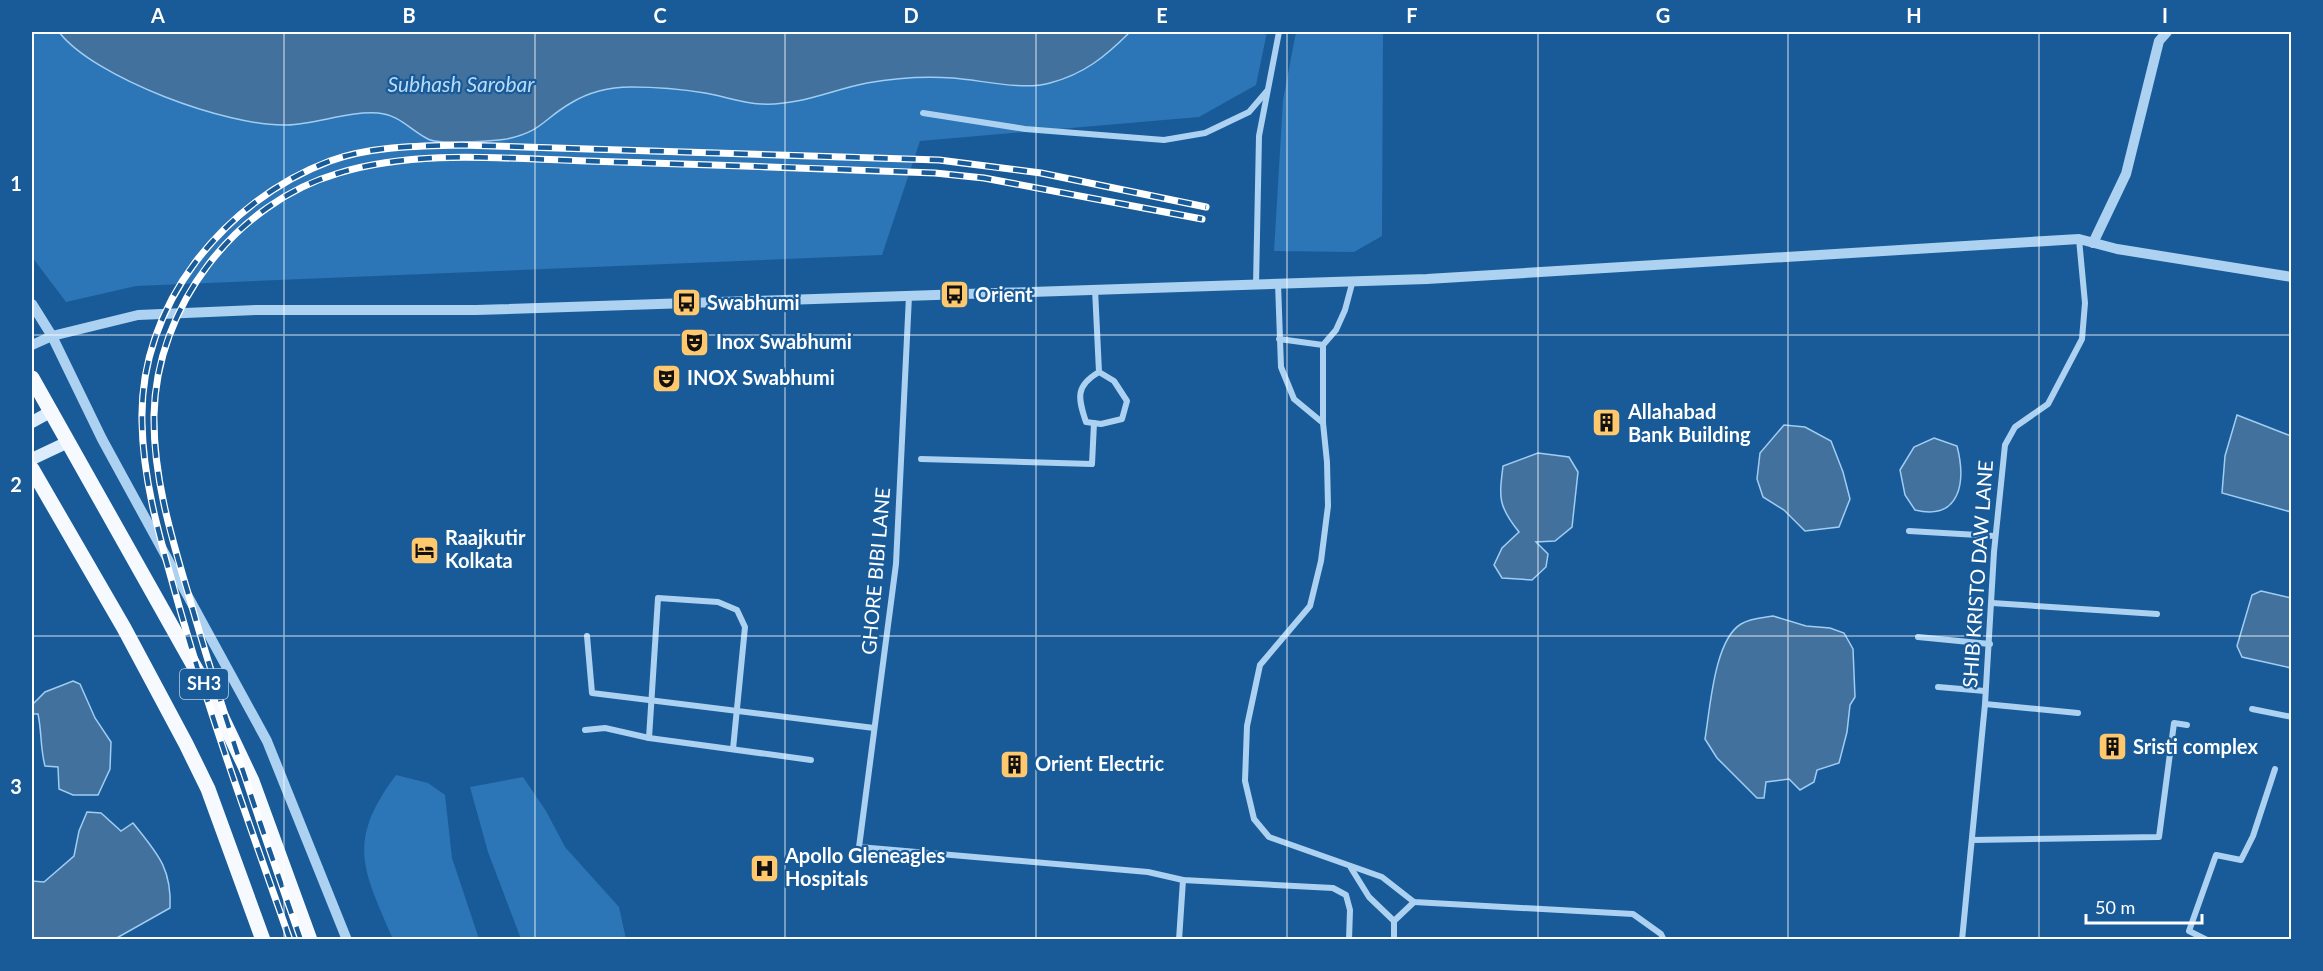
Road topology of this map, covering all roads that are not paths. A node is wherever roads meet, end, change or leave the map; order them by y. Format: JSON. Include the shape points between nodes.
{"nodes":[{"id":1,"x":1279,"y":32,"type":"edge"},
{"id":2,"x":2167,"y":32,"type":"edge"},
{"id":3,"x":1268,"y":91,"type":"junction"},
{"id":4,"x":923,"y":113,"type":"dead end"},
{"id":5,"x":2079,"y":239,"type":"junction"},
{"id":6,"x":2093,"y":243,"type":"junction"},
{"id":7,"x":2292,"y":277,"type":"edge"},
{"id":8,"x":1353,"y":280,"type":"junction"},
{"id":9,"x":1278,"y":283,"type":"junction"},
{"id":10,"x":1256,"y":285,"type":"junction"},
{"id":11,"x":1095,"y":289,"type":"junction"},
{"id":12,"x":909,"y":296,"type":"junction"},
{"id":13,"x":32,"y":304,"type":"edge"},
{"id":14,"x":52,"y":336,"type":"junction"},
{"id":15,"x":1279,"y":339,"type":"junction"},
{"id":16,"x":32,"y":345,"type":"edge"},
{"id":17,"x":1323,"y":345,"type":"junction"},
{"id":18,"x":1099,"y":372,"type":"junction"},
{"id":19,"x":32,"y":378,"type":"edge"},
{"id":20,"x":51,"y":411,"type":"junction"},
{"id":21,"x":32,"y":422,"type":"edge"},
{"id":22,"x":1094,"y":423,"type":"junction"},
{"id":23,"x":1323,"y":423,"type":"junction"},
{"id":24,"x":68,"y":442,"type":"junction"},
{"id":25,"x":32,"y":459,"type":"edge"},
{"id":26,"x":921,"y":459,"type":"dead end"},
{"id":27,"x":32,"y":470,"type":"edge"},
{"id":28,"x":1909,"y":531,"type":"dead end"},
{"id":29,"x":1995,"y":536,"type":"junction"},
{"id":30,"x":1992,"y":603,"type":"junction"},
{"id":31,"x":2157,"y":614,"type":"dead end"},
{"id":32,"x":587,"y":636,"type":"dead end"},
{"id":33,"x":1918,"y":637,"type":"dead end"},
{"id":34,"x":1990,"y":644,"type":"junction"},
{"id":35,"x":1938,"y":687,"type":"dead end"},
{"id":36,"x":1985,"y":691,"type":"junction"},
{"id":37,"x":652,"y":701,"type":"junction"},
{"id":38,"x":1985,"y":704,"type":"junction"},
{"id":39,"x":2252,"y":709,"type":"dead end"},
{"id":40,"x":736,"y":711,"type":"junction"},
{"id":41,"x":2078,"y":712,"type":"dead end"},
{"id":42,"x":2292,"y":717,"type":"edge"},
{"id":43,"x":2187,"y":725,"type":"dead end"},
{"id":44,"x":874,"y":728,"type":"junction"},
{"id":45,"x":585,"y":730,"type":"dead end"},
{"id":46,"x":649,"y":738,"type":"junction"},
{"id":47,"x":733,"y":749,"type":"junction"},
{"id":48,"x":812,"y":760,"type":"dead end"},
{"id":49,"x":2275,"y":769,"type":"dead end"},
{"id":50,"x":1972,"y":840,"type":"junction"},
{"id":51,"x":1351,"y":867,"type":"junction"},
{"id":52,"x":1183,"y":880,"type":"junction"},
{"id":53,"x":1414,"y":902,"type":"junction"},
{"id":54,"x":1394,"y":921,"type":"junction"},
{"id":55,"x":263,"y":939,"type":"edge"},
{"id":56,"x":310,"y":939,"type":"edge"},
{"id":57,"x":347,"y":939,"type":"edge"},
{"id":58,"x":1179,"y":939,"type":"edge"},
{"id":59,"x":1349,"y":939,"type":"edge"},
{"id":60,"x":1394,"y":939,"type":"edge"},
{"id":61,"x":1664,"y":939,"type":"edge"},
{"id":62,"x":1962,"y":939,"type":"edge"},
{"id":63,"x":2207,"y":939,"type":"edge"}],
"edges":[{"from":1,"to":3,"type":"street"},
{"from":2,"to":6,"type":"street","via":[[2159,41],[2126,174]]},
{"from":3,"to":4,"type":"street","via":[[1249,112],[1205,133],[1164,140],[1025,129]]},
{"from":3,"to":10,"type":"street","via":[[1259,136]]},
{"from":5,"to":6,"type":"street"},
{"from":5,"to":8,"type":"street"},
{"from":5,"to":29,"type":"street","name":"SHIB KRISTO DAW LANE","via":[[2085,303],[2082,339],[2048,404],[2015,427],[2005,445]]},
{"from":6,"to":7,"type":"street"},
{"from":8,"to":9,"type":"street"},
{"from":8,"to":17,"type":"street","via":[[1336,330]]},
{"from":9,"to":10,"type":"street"},
{"from":9,"to":15,"type":"street"},
{"from":10,"to":11,"type":"street"},
{"from":11,"to":12,"type":"street"},
{"from":11,"to":18,"type":"street"},
{"from":12,"to":14,"type":"street","via":[[476,310],[256,310],[150,315]]},
{"from":12,"to":44,"type":"street","name":"GHORE BIBI LANE","via":[[896,564]]},
{"from":13,"to":14,"type":"street"},
{"from":14,"to":16,"type":"street"},
{"from":14,"to":57,"type":"street","via":[[102,439],[267,741]]},
{"from":15,"to":17,"type":"street"},
{"from":15,"to":23,"type":"street","via":[[1281,367],[1294,399]]},
{"from":17,"to":23,"type":"street"},
{"from":18,"to":22,"type":"street","via":[[1086,380],[1080,390],[1086,422]]},
{"from":18,"to":22,"type":"street","via":[[1114,381],[1127,401],[1122,420]]},
{"from":19,"to":20,"type":"main road","number":"SH3"},
{"from":20,"to":21,"type":"main road"},
{"from":20,"to":24,"type":"main road","number":"SH3"},
{"from":22,"to":26,"type":"street","via":[[1092,464]]},
{"from":23,"to":51,"type":"street","via":[[1328,506],[1321,561],[1310,606],[1260,665],[1246,726],[1245,781],[1254,819],[1269,837]]},
{"from":24,"to":25,"type":"main road"},
{"from":24,"to":56,"type":"main road","number":"SH3","via":[[216,705],[252,781]]},
{"from":27,"to":55,"type":"main road","number":"SH3","via":[[124,628],[208,789]]},
{"from":28,"to":29,"type":"street"},
{"from":29,"to":30,"type":"street","name":"SHIB KRISTO DAW LANE"},
{"from":30,"to":31,"type":"street"},
{"from":30,"to":34,"type":"street","name":"SHIB KRISTO DAW LANE"},
{"from":32,"to":37,"type":"street","via":[[592,693]]},
{"from":33,"to":34,"type":"street"},
{"from":34,"to":36,"type":"street","name":"SHIB KRISTO DAW LANE"},
{"from":35,"to":36,"type":"street"},
{"from":36,"to":38,"type":"street","name":"SHIB KRISTO DAW LANE"},
{"from":37,"to":40,"type":"street"},
{"from":37,"to":40,"type":"street","via":[[658,598],[718,602],[737,610],[745,627]]},
{"from":37,"to":46,"type":"street"},
{"from":38,"to":41,"type":"street"},
{"from":38,"to":50,"type":"street","name":"SHIB KRISTO DAW LANE"},
{"from":39,"to":42,"type":"street"},
{"from":40,"to":44,"type":"street"},
{"from":40,"to":47,"type":"street"},
{"from":43,"to":50,"type":"street","via":[[2174,723],[2159,837]]},
{"from":44,"to":52,"type":"street","name":"GHORE BIBI LANE","via":[[859,847],[1148,872]]},
{"from":45,"to":46,"type":"street","via":[[606,728]]},
{"from":46,"to":47,"type":"street"},
{"from":47,"to":48,"type":"street"},
{"from":49,"to":63,"type":"street","via":[[2241,860],[2216,855],[2189,931]]},
{"from":50,"to":62,"type":"street","name":"SHIB KRISTO DAW LANE"},
{"from":51,"to":53,"type":"street","via":[[1382,877]]},
{"from":51,"to":54,"type":"street","via":[[1369,897]]},
{"from":52,"to":58,"type":"street"},
{"from":52,"to":59,"type":"street","via":[[1333,888],[1346,895]]},
{"from":53,"to":54,"type":"street"},
{"from":53,"to":61,"type":"street","via":[[1633,914]]},
{"from":54,"to":60,"type":"street"}]}
